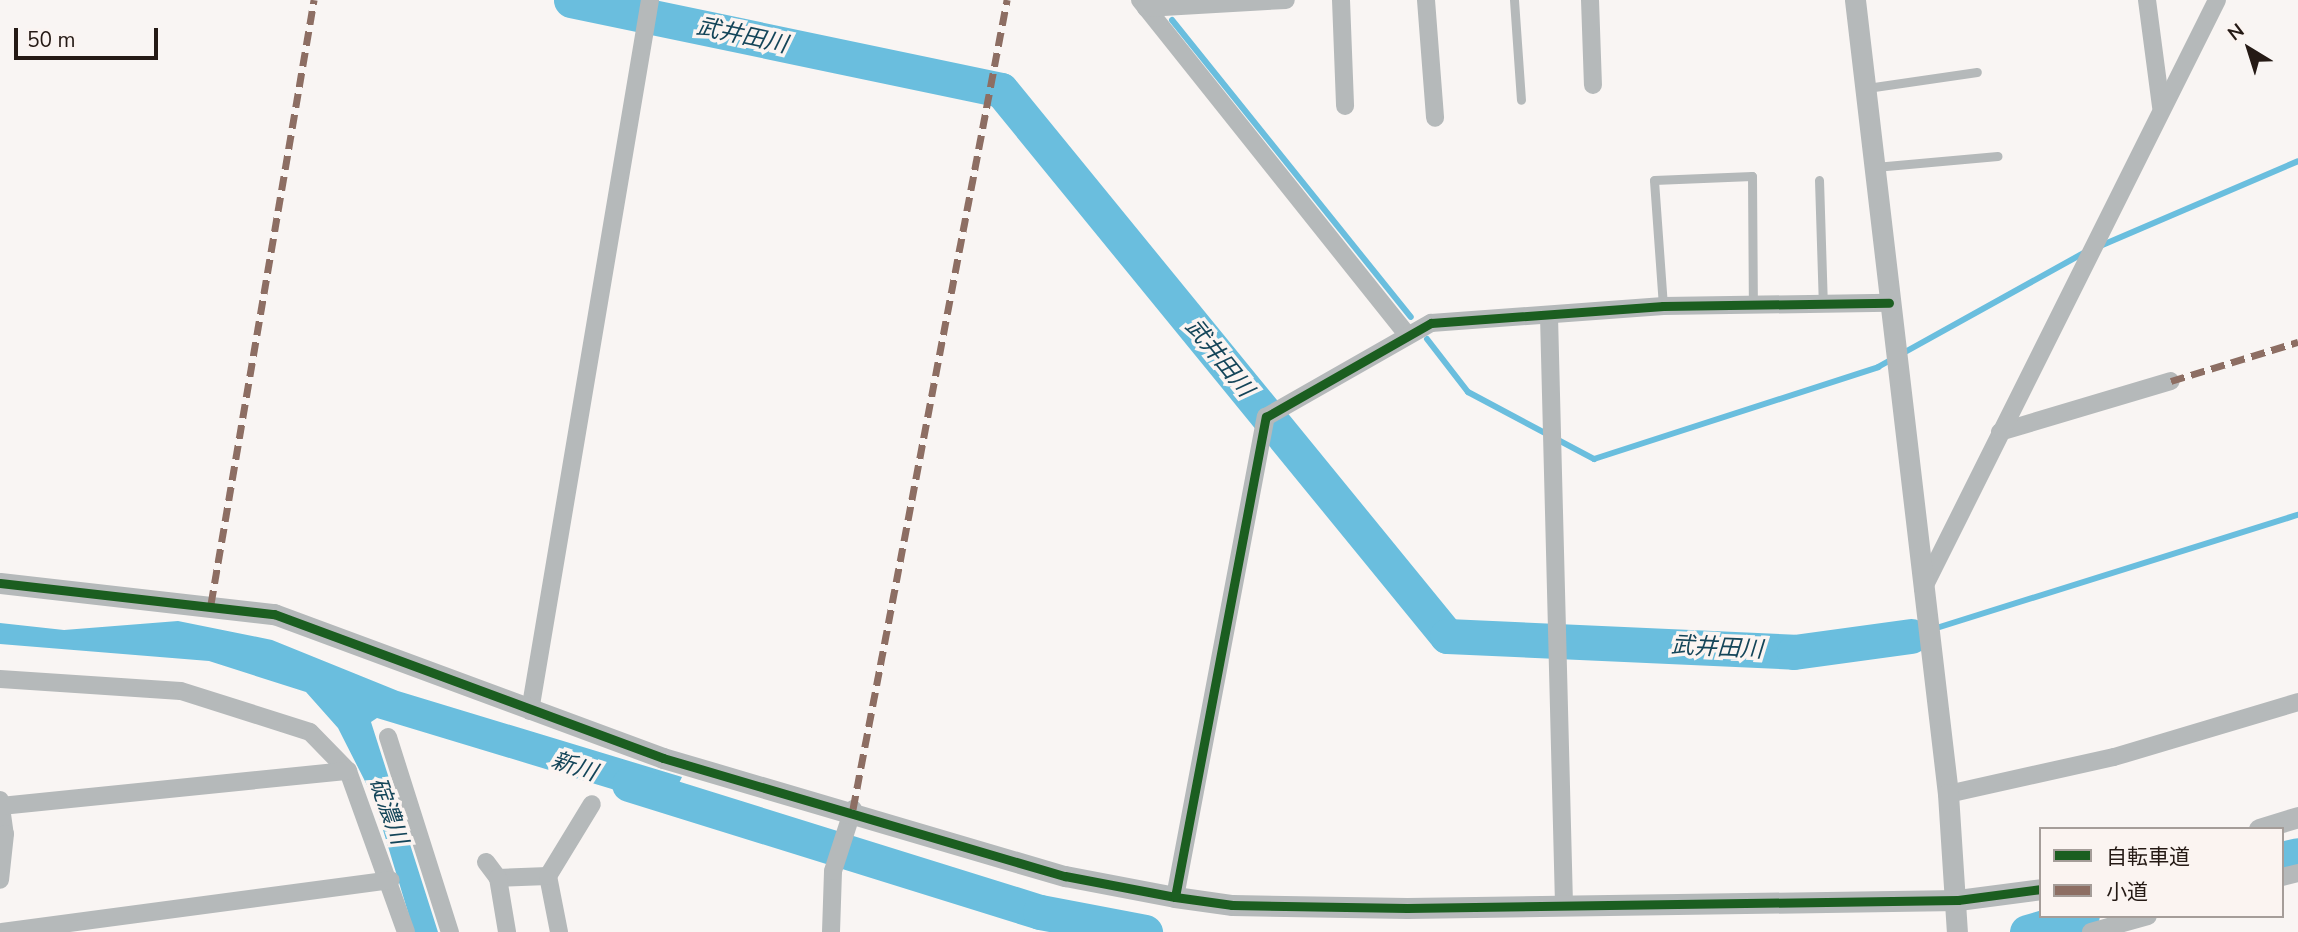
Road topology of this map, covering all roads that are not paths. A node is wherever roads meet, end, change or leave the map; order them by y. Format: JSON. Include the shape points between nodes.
{"nodes":[{"id":1,"x":650,"y":0,"type":"edge"},
{"id":2,"x":1286,"y":0,"type":"edge"},
{"id":3,"x":1341,"y":0,"type":"edge"},
{"id":4,"x":1426,"y":0,"type":"edge"},
{"id":5,"x":1514,"y":0,"type":"edge"},
{"id":6,"x":1590,"y":0,"type":"edge"},
{"id":7,"x":1855,"y":0,"type":"edge"},
{"id":8,"x":2147,"y":0,"type":"edge"},
{"id":9,"x":2217,"y":0,"type":"edge"},
{"id":10,"x":1143,"y":4,"type":"edge"},
{"id":11,"x":1977,"y":72,"type":"dead end"},
{"id":12,"x":1593,"y":85,"type":"dead end"},
{"id":13,"x":1865,"y":88,"type":"junction"},
{"id":14,"x":1521,"y":100,"type":"dead end"},
{"id":15,"x":1345,"y":106,"type":"dead end"},
{"id":16,"x":2161,"y":107,"type":"junction"},
{"id":17,"x":1435,"y":118,"type":"dead end"},
{"id":18,"x":1998,"y":156,"type":"dead end"},
{"id":19,"x":1874,"y":167,"type":"junction"},
{"id":20,"x":1819,"y":180,"type":"dead end"},
{"id":21,"x":1889,"y":303,"type":"junction"},
{"id":22,"x":1753,"y":304,"type":"junction"},
{"id":23,"x":1823,"y":304,"type":"junction"},
{"id":24,"x":1663,"y":306,"type":"junction"},
{"id":25,"x":1549,"y":316,"type":"junction"},
{"id":26,"x":1406,"y":333,"type":"junction"},
{"id":27,"x":2171,"y":381,"type":"dead end"},
{"id":28,"x":2000,"y":432,"type":"junction"},
{"id":29,"x":0,"y":583,"type":"edge"},
{"id":30,"x":1922,"y":589,"type":"junction"},
{"id":31,"x":0,"y":679,"type":"edge"},
{"id":32,"x":2298,"y":702,"type":"edge"},
{"id":33,"x":530,"y":711,"type":"junction"},
{"id":34,"x":388,"y":737,"type":"dead end"},
{"id":35,"x":348,"y":771,"type":"junction"},
{"id":36,"x":1948,"y":794,"type":"junction"},
{"id":37,"x":0,"y":800,"type":"edge"},
{"id":38,"x":592,"y":804,"type":"dead end"},
{"id":39,"x":1,"y":806,"type":"edge"},
{"id":40,"x":853,"y":809,"type":"junction"},
{"id":41,"x":2298,"y":817,"type":"edge"},
{"id":42,"x":2266,"y":827,"type":"edge"},
{"id":43,"x":486,"y":862,"type":"dead end"},
{"id":44,"x":548,"y":876,"type":"junction"},
{"id":45,"x":498,"y":878,"type":"junction"},
{"id":46,"x":0,"y":880,"type":"edge"},
{"id":47,"x":391,"y":880,"type":"junction"},
{"id":48,"x":2039,"y":889,"type":"edge"},
{"id":49,"x":1175,"y":897,"type":"junction"},
{"id":50,"x":1958,"y":900,"type":"junction"},
{"id":51,"x":1564,"y":905,"type":"junction"},
{"id":52,"x":2141,"y":918,"type":"edge"},
{"id":53,"x":80,"y":928,"type":"edge"},
{"id":54,"x":1957,"y":930,"type":"edge"},
{"id":55,"x":2,"y":932,"type":"edge"},
{"id":56,"x":406,"y":932,"type":"edge"},
{"id":57,"x":450,"y":932,"type":"edge"},
{"id":58,"x":507,"y":932,"type":"edge"},
{"id":59,"x":559,"y":932,"type":"edge"},
{"id":60,"x":831,"y":932,"type":"edge"},
{"id":61,"x":2091,"y":932,"type":"edge"}],
"edges":[{"from":1,"to":33,"type":"street"},
{"from":2,"to":10,"type":"street"},
{"from":3,"to":15,"type":"street"},
{"from":4,"to":17,"type":"street"},
{"from":5,"to":14,"type":"lane"},
{"from":6,"to":12,"type":"street"},
{"from":7,"to":13,"type":"street"},
{"from":8,"to":16,"type":"street"},
{"from":9,"to":16,"type":"street"},
{"from":10,"to":26,"type":"street"},
{"from":11,"to":13,"type":"lane"},
{"from":13,"to":19,"type":"street"},
{"from":16,"to":28,"type":"street"},
{"from":18,"to":19,"type":"lane"},
{"from":19,"to":21,"type":"street"},
{"from":20,"to":23,"type":"lane"},
{"from":21,"to":23,"type":"street"},
{"from":21,"to":30,"type":"street"},
{"from":22,"to":23,"type":"street"},
{"from":22,"to":24,"type":"street"},
{"from":22,"to":24,"type":"lane","via":[[1752,176],[1654,180]]},
{"from":24,"to":25,"type":"street"},
{"from":25,"to":26,"type":"street","via":[[1431,323]]},
{"from":25,"to":51,"type":"street"},
{"from":26,"to":49,"type":"street","via":[[1294,404],[1272,412]]},
{"from":27,"to":28,"type":"street"},
{"from":28,"to":30,"type":"street"},
{"from":29,"to":33,"type":"street","via":[[274,614]]},
{"from":30,"to":36,"type":"street"},
{"from":31,"to":35,"type":"street","via":[[181,691],[249,707],[310,732]]},
{"from":32,"to":36,"type":"street","via":[[2114,757]]},
{"from":33,"to":40,"type":"street","via":[[663,758]]},
{"from":34,"to":57,"type":"street"},
{"from":35,"to":39,"type":"street"},
{"from":35,"to":47,"type":"street"},
{"from":36,"to":50,"type":"street"},
{"from":37,"to":39,"type":"street"},
{"from":38,"to":44,"type":"street"},
{"from":39,"to":46,"type":"street"},
{"from":40,"to":49,"type":"street","via":[[1065,876]]},
{"from":40,"to":60,"type":"street","via":[[835,866]]},
{"from":41,"to":42,"type":"street"},
{"from":43,"to":45,"type":"street"},
{"from":44,"to":45,"type":"street"},
{"from":44,"to":59,"type":"street"},
{"from":45,"to":58,"type":"street"},
{"from":47,"to":53,"type":"street"},
{"from":47,"to":56,"type":"street"},
{"from":48,"to":50,"type":"street"},
{"from":49,"to":51,"type":"street","via":[[1232,905]]},
{"from":50,"to":51,"type":"street"},
{"from":50,"to":54,"type":"street"},
{"from":52,"to":61,"type":"street"},
{"from":53,"to":55,"type":"street"}]}
